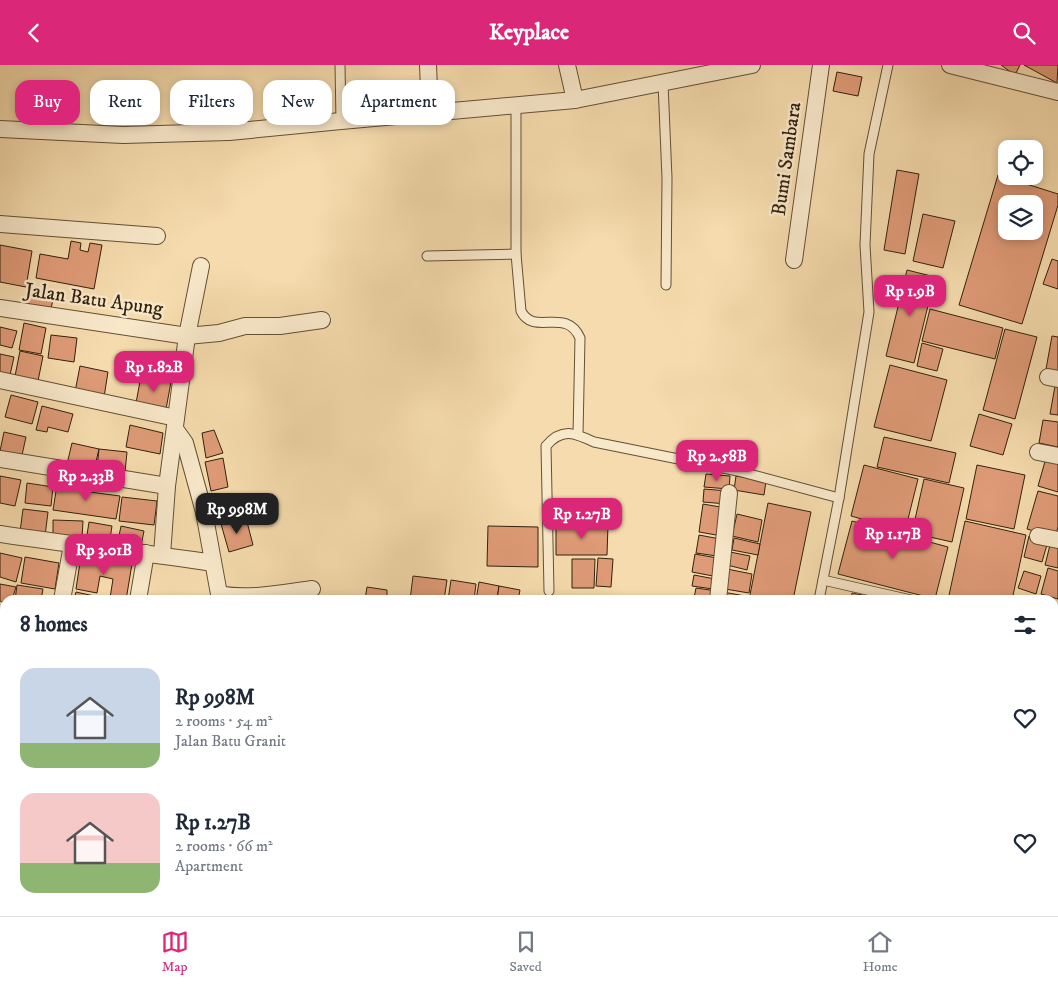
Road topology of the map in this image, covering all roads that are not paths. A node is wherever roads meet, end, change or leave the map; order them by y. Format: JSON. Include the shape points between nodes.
{"nodes":[{"id":1,"x":340,"y":65,"type":"edge"},
{"id":2,"x":428,"y":65,"type":"edge"},
{"id":3,"x":567,"y":65,"type":"edge"},
{"id":4,"x":752,"y":65,"type":"edge"},
{"id":5,"x":821,"y":65,"type":"edge"},
{"id":6,"x":888,"y":65,"type":"edge"},
{"id":7,"x":952,"y":65,"type":"edge"},
{"id":8,"x":429,"y":80,"type":"edge"},
{"id":9,"x":663,"y":83,"type":"junction"},
{"id":10,"x":1058,"y":92,"type":"edge"},
{"id":11,"x":575,"y":100,"type":"junction"},
{"id":12,"x":516,"y":106,"type":"junction"},
{"id":13,"x":455,"y":111,"type":"edge"},
{"id":14,"x":341,"y":121,"type":"joint"},
{"id":15,"x":0,"y":129,"type":"edge"},
{"id":16,"x":0,"y":224,"type":"edge"},
{"id":17,"x":157,"y":237,"type":"dead end"},
{"id":18,"x":516,"y":254,"type":"junction"},
{"id":19,"x":427,"y":256,"type":"dead end"},
{"id":20,"x":794,"y":260,"type":"dead end"},
{"id":21,"x":201,"y":265,"type":"dead end"},
{"id":22,"x":666,"y":285,"type":"dead end"},
{"id":23,"x":0,"y":307,"type":"edge"},
{"id":24,"x":322,"y":319,"type":"dead end"},
{"id":25,"x":185,"y":335,"type":"junction"},
{"id":26,"x":0,"y":380,"type":"edge"},
{"id":27,"x":176,"y":424,"type":"junction"},
{"id":28,"x":578,"y":435,"type":"junction"},
{"id":29,"x":1038,"y":452,"type":"dead end"},
{"id":30,"x":1058,"y":456,"type":"edge"},
{"id":31,"x":0,"y":459,"type":"edge"},
{"id":32,"x":167,"y":486,"type":"junction"},
{"id":33,"x":730,"y":493,"type":"dead end"},
{"id":34,"x":839,"y":498,"type":"junction"},
{"id":35,"x":0,"y":535,"type":"edge"},
{"id":36,"x":1038,"y":536,"type":"dead end"},
{"id":37,"x":1058,"y":540,"type":"edge"},
{"id":38,"x":72,"y":545,"type":"junction"},
{"id":39,"x":154,"y":554,"type":"junction"},
{"id":40,"x":213,"y":563,"type":"junction"},
{"id":41,"x":823,"y":580,"type":"junction"},
{"id":42,"x":312,"y":589,"type":"dead end"},
{"id":43,"x":549,"y":591,"type":"dead end"},
{"id":44,"x":63,"y":595,"type":"edge"},
{"id":45,"x":140,"y":595,"type":"edge"},
{"id":46,"x":224,"y":595,"type":"edge"},
{"id":47,"x":262,"y":595,"type":"edge"},
{"id":48,"x":719,"y":595,"type":"edge"},
{"id":49,"x":820,"y":595,"type":"edge"},
{"id":50,"x":889,"y":595,"type":"edge"}],
"edges":[{"from":1,"to":14,"type":"lane"},
{"from":2,"to":8,"type":"street"},
{"from":3,"to":11,"type":"street"},
{"from":4,"to":9,"type":"street"},
{"from":5,"to":20,"type":"street","name":"Bumi Sambara"},
{"from":6,"to":34,"type":"lane","via":[[869,154],[865,245],[869,312]]},
{"from":7,"to":10,"type":"street"},
{"from":9,"to":11,"type":"street"},
{"from":9,"to":22,"type":"lane","via":[[667,178]]},
{"from":11,"to":12,"type":"street"},
{"from":12,"to":13,"type":"street"},
{"from":12,"to":18,"type":"lane"},
{"from":14,"to":15,"type":"street","via":[[229,132],[123,135]]},
{"from":16,"to":17,"type":"street"},
{"from":18,"to":19,"type":"lane"},
{"from":18,"to":28,"type":"lane","via":[[524,318],[530,322],[570,325],[580,338]]},
{"from":21,"to":25,"type":"street"},
{"from":23,"to":25,"type":"street","name":"Jalan Batu Apung"},
{"from":24,"to":25,"type":"street","name":"Jalan Batu Apung"},
{"from":25,"to":27,"type":"street"},
{"from":26,"to":27,"type":"street"},
{"from":27,"to":32,"type":"street"},
{"from":27,"to":40,"type":"street","via":[[185,443],[208,527]]},
{"from":28,"to":34,"type":"lane","via":[[594,442],[738,471]]},
{"from":28,"to":43,"type":"lane","via":[[562,433],[553,437],[546,446]]},
{"from":29,"to":30,"type":"street"},
{"from":31,"to":32,"type":"street"},
{"from":32,"to":39,"type":"street"},
{"from":33,"to":48,"type":"street"},
{"from":34,"to":41,"type":"lane"},
{"from":35,"to":38,"type":"street"},
{"from":36,"to":37,"type":"street"},
{"from":38,"to":39,"type":"street"},
{"from":38,"to":44,"type":"street"},
{"from":39,"to":40,"type":"street"},
{"from":39,"to":45,"type":"street"},
{"from":40,"to":46,"type":"street","via":[[219,594]]},
{"from":41,"to":49,"type":"lane"},
{"from":41,"to":50,"type":"lane"},
{"from":42,"to":47,"type":"street"}]}
